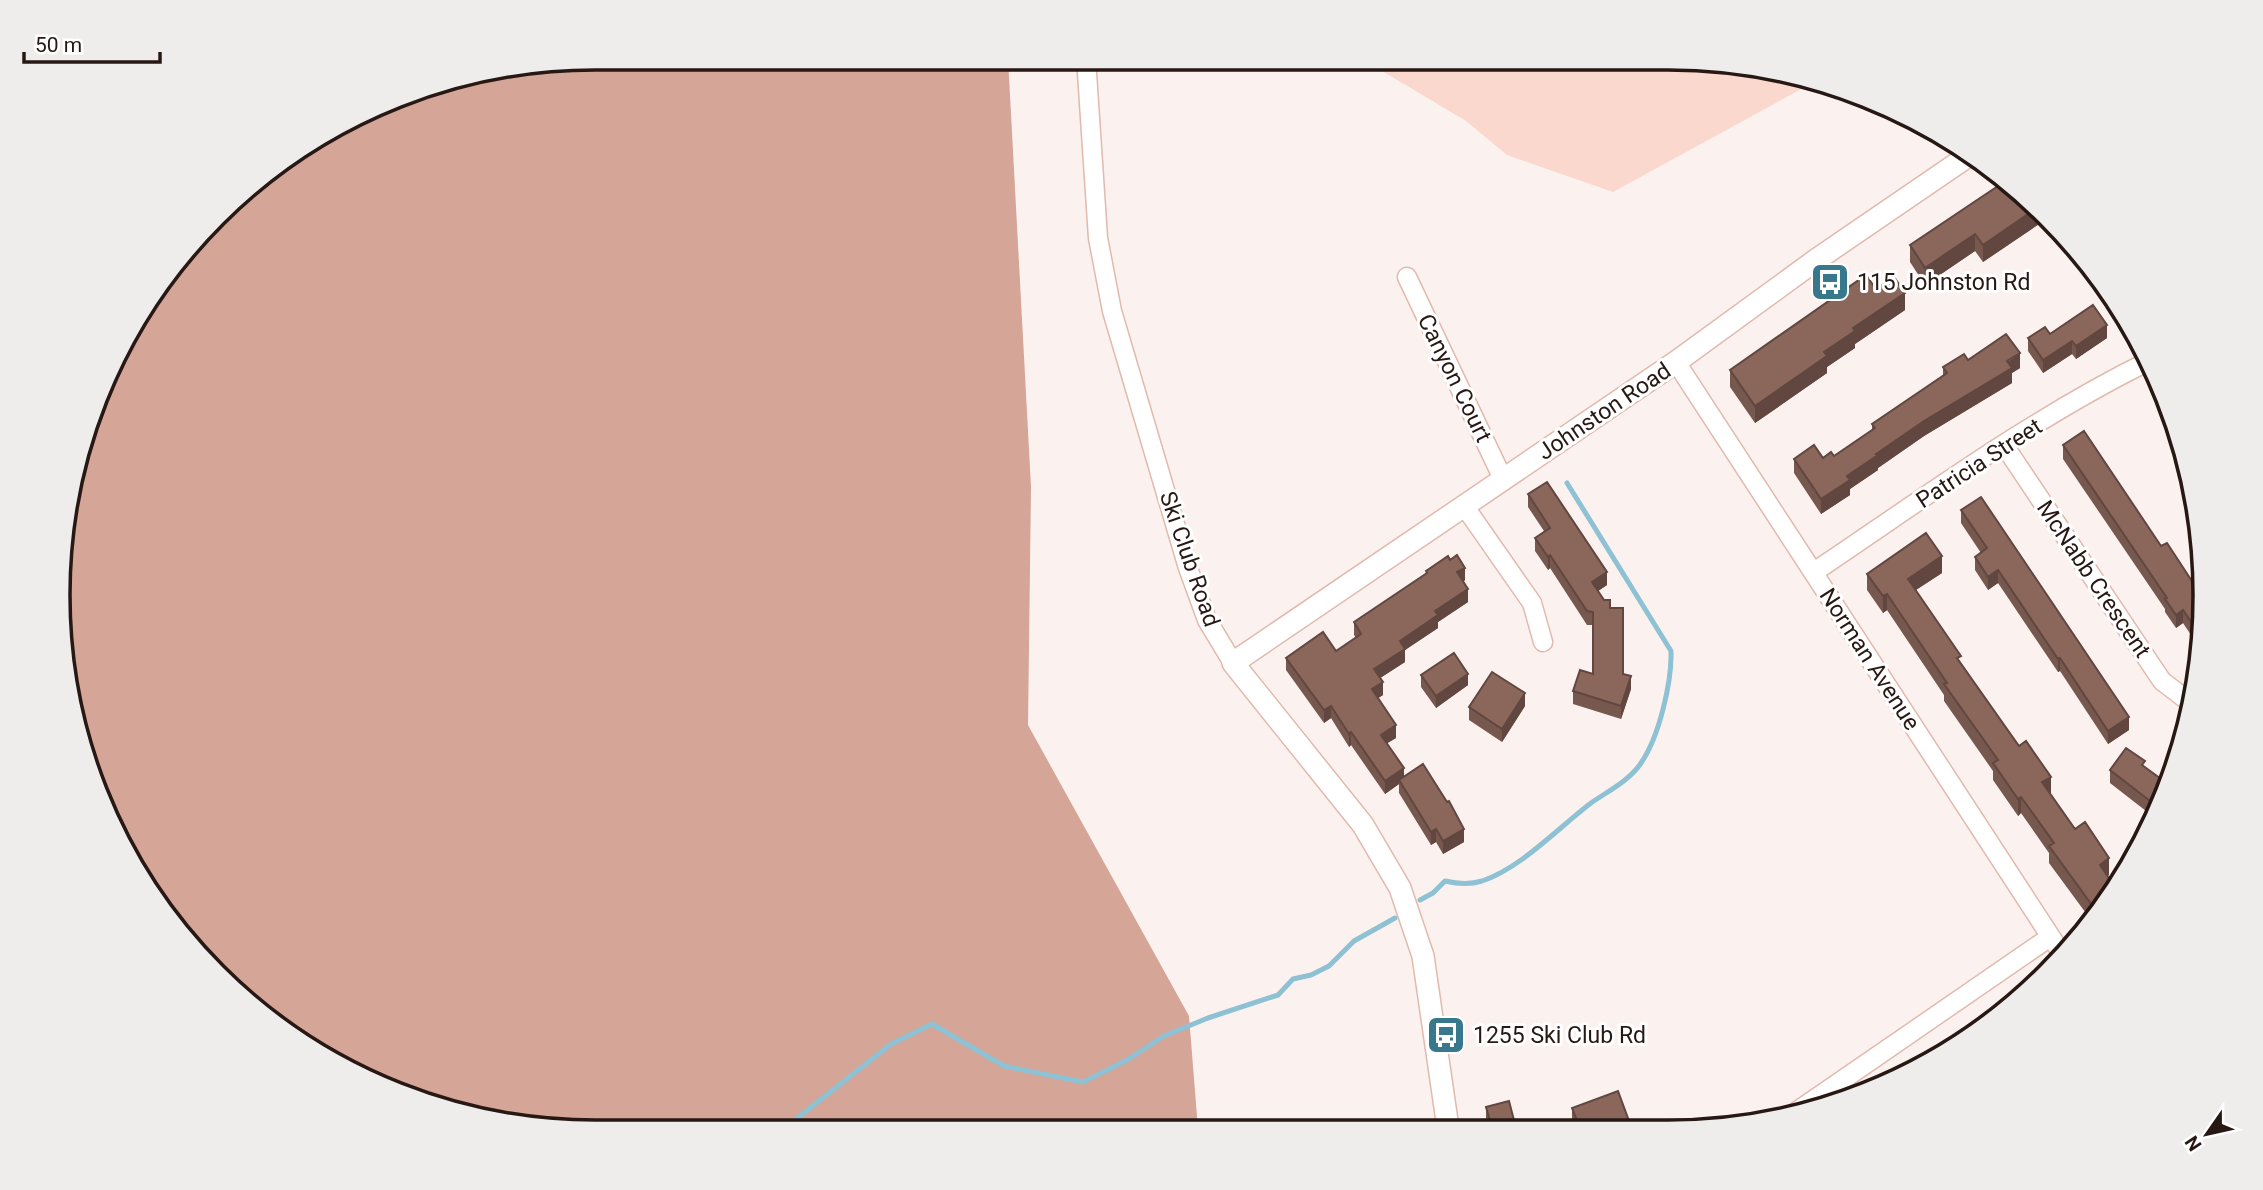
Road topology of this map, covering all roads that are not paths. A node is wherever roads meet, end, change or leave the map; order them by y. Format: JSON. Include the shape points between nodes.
{"nodes":[{"id":1,"x":1087,"y":70,"type":"edge"},
{"id":2,"x":1963,"y":160,"type":"edge"},
{"id":3,"x":1407,"y":277,"type":"dead end"},
{"id":4,"x":1676,"y":362,"type":"junction"},
{"id":5,"x":2140,"y":365,"type":"edge"},
{"id":6,"x":2004,"y":445,"type":"junction"},
{"id":7,"x":1503,"y":479,"type":"junction"},
{"id":8,"x":1465,"y":507,"type":"junction"},
{"id":9,"x":1814,"y":572,"type":"junction"},
{"id":10,"x":1543,"y":642,"type":"dead end"},
{"id":11,"x":1233,"y":663,"type":"junction"},
{"id":12,"x":2183,"y":697,"type":"edge"},
{"id":13,"x":2050,"y":937,"type":"junction"},
{"id":14,"x":2057,"y":947,"type":"edge"},
{"id":15,"x":1816,"y":1098,"type":"edge"},
{"id":16,"x":1447,"y":1120,"type":"edge"}],
"edges":[{"from":1,"to":11,"type":"street","name":"Ski Club Road","via":[[1098,237],[1112,312],[1188,568],[1207,620]]},
{"from":2,"to":4,"type":"street","name":"Johnston Road"},
{"from":3,"to":7,"type":"street","name":"Canyon Court"},
{"from":4,"to":7,"type":"street","name":"Johnston Road"},
{"from":4,"to":9,"type":"street","name":"Norman Avenue"},
{"from":5,"to":6,"type":"street","name":"Patricia Street","via":[[2096,387]]},
{"from":6,"to":9,"type":"street","name":"Patricia Street"},
{"from":6,"to":12,"type":"street","name":"McNabb Crescent","via":[[2162,681]]},
{"from":7,"to":8,"type":"street","name":"Johnston Road"},
{"from":8,"to":10,"type":"street","via":[[1532,603]]},
{"from":8,"to":11,"type":"street","name":"Johnston Road"},
{"from":9,"to":13,"type":"street","name":"Norman Avenue"},
{"from":11,"to":16,"type":"street","name":"Ski Club Road","via":[[1363,825],[1400,888],[1423,956]]},
{"from":13,"to":14,"type":"street","name":"Norman Avenue"},
{"from":13,"to":15,"type":"street"}]}
